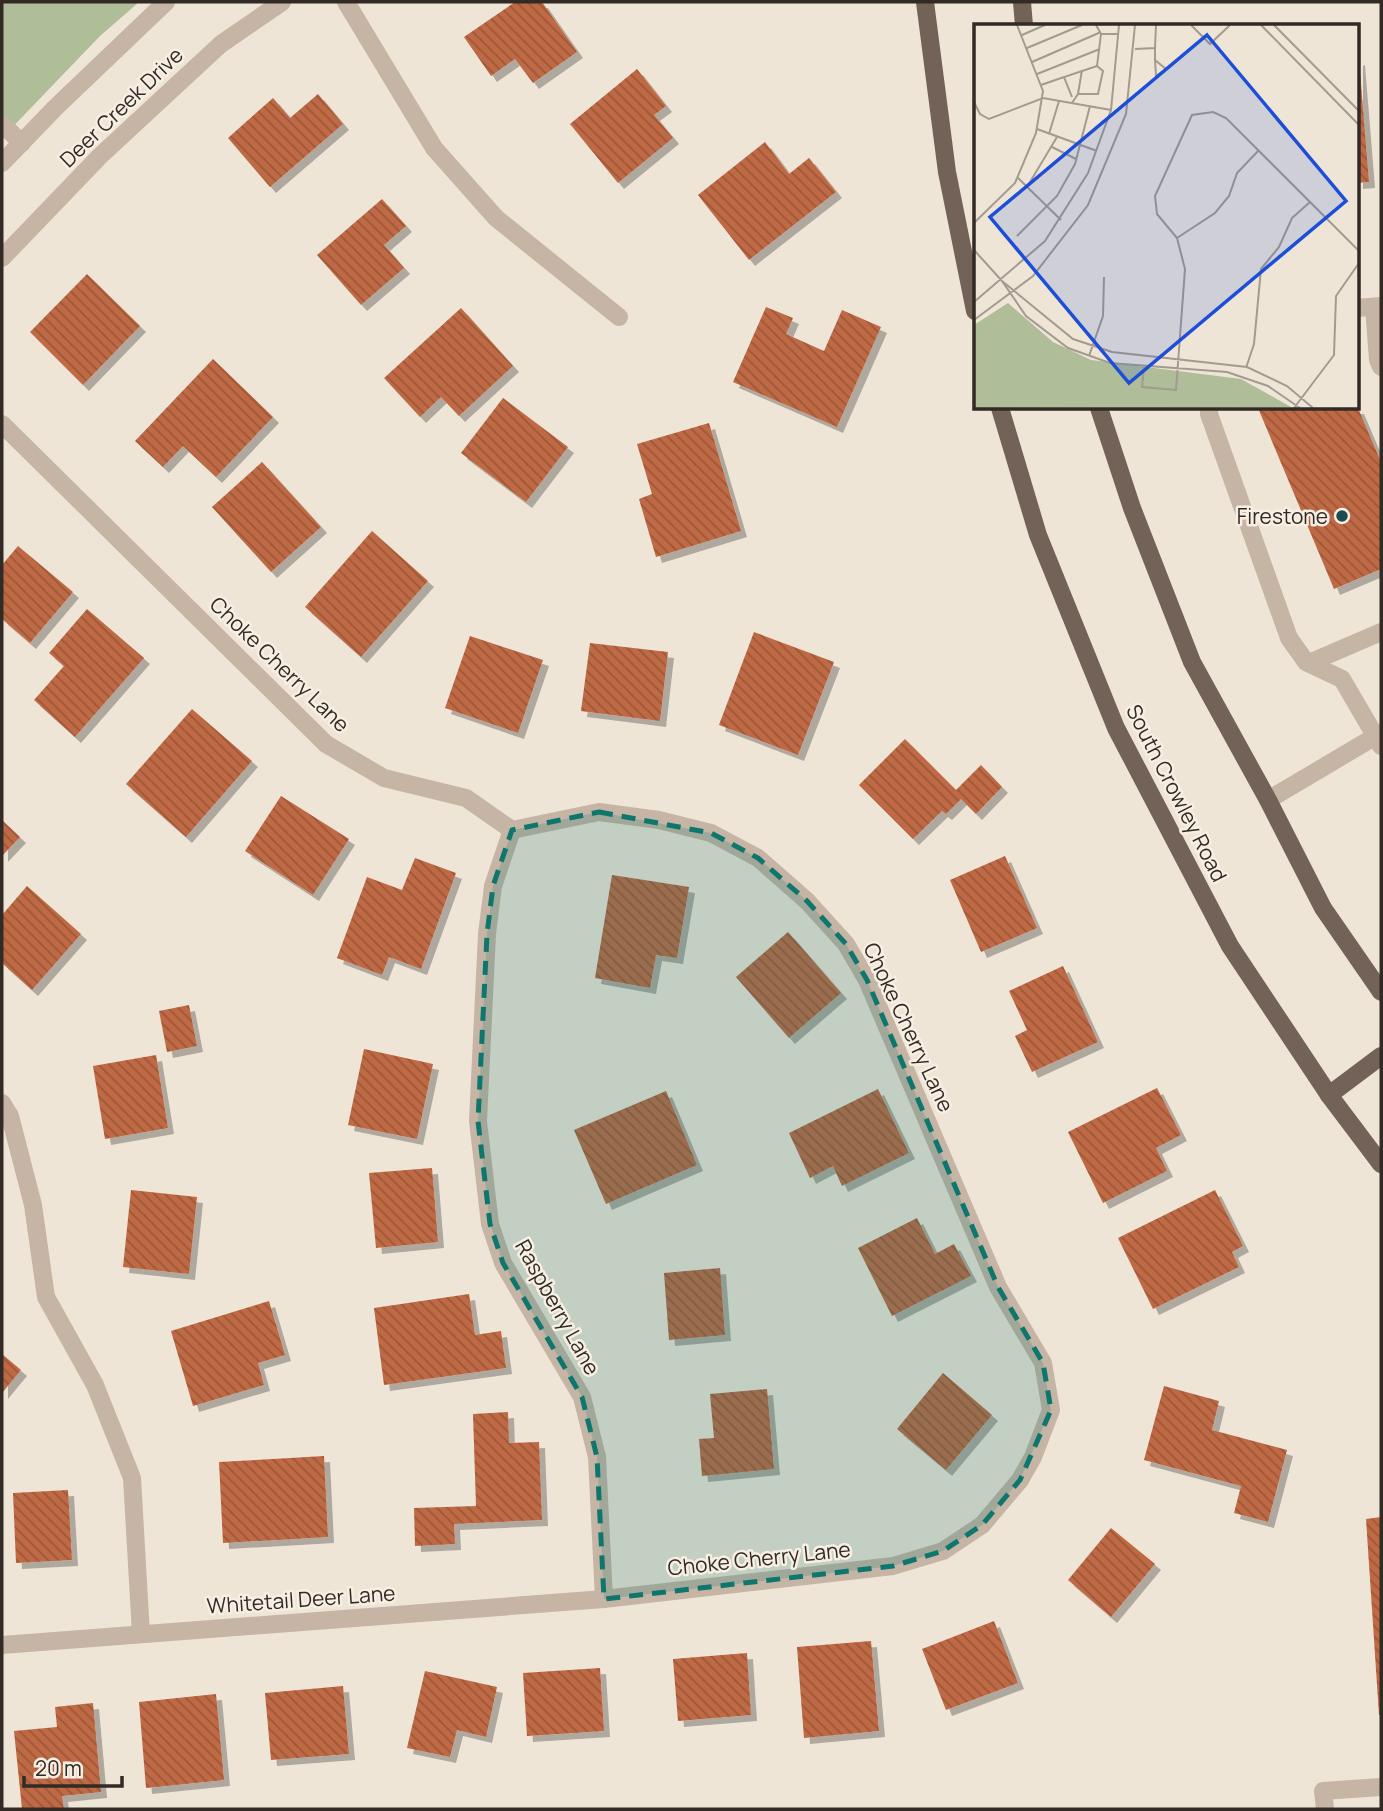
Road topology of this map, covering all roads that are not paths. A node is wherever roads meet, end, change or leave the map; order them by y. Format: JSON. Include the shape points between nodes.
{"nodes":[{"id":1,"x":166,"y":2,"type":"edge"},
{"id":2,"x":282,"y":2,"type":"edge"},
{"id":3,"x":346,"y":2,"type":"edge"},
{"id":4,"x":925,"y":2,"type":"edge"},
{"id":5,"x":1022,"y":2,"type":"edge"},
{"id":6,"x":1024,"y":24,"type":"edge"},
{"id":7,"x":2,"y":124,"type":"edge"},
{"id":8,"x":22,"y":143,"type":"junction"},
{"id":9,"x":2,"y":163,"type":"edge"},
{"id":10,"x":2,"y":258,"type":"edge"},
{"id":11,"x":974,"y":306,"type":"edge"},
{"id":12,"x":1371,"y":307,"type":"edge"},
{"id":13,"x":619,"y":317,"type":"dead end"},
{"id":14,"x":1381,"y":367,"type":"edge"},
{"id":15,"x":1001,"y":410,"type":"edge"},
{"id":16,"x":1100,"y":410,"type":"edge"},
{"id":17,"x":1210,"y":410,"type":"edge"},
{"id":18,"x":2,"y":424,"type":"edge"},
{"id":19,"x":1381,"y":632,"type":"edge"},
{"id":20,"x":1310,"y":663,"type":"junction"},
{"id":21,"x":1379,"y":738,"type":"edge"},
{"id":22,"x":1268,"y":800,"type":"junction"},
{"id":23,"x":512,"y":830,"type":"junction"},
{"id":24,"x":1381,"y":992,"type":"edge"},
{"id":25,"x":1381,"y":1056,"type":"edge"},
{"id":26,"x":1329,"y":1095,"type":"junction"},
{"id":27,"x":2,"y":1103,"type":"edge"},
{"id":28,"x":1381,"y":1164,"type":"edge"},
{"id":29,"x":604,"y":1599,"type":"junction"},
{"id":30,"x":141,"y":1634,"type":"junction"},
{"id":31,"x":2,"y":1645,"type":"edge"},
{"id":32,"x":1381,"y":1787,"type":"edge"},
{"id":33,"x":1325,"y":1809,"type":"edge"}],
"edges":[{"from":1,"to":8,"type":"street","name":"Deer Creek Drive"},
{"from":2,"to":10,"type":"street","name":"Deer Creek Drive","via":[[221,44],[100,156]]},
{"from":3,"to":13,"type":"street","via":[[434,148],[496,218]]},
{"from":4,"to":11,"type":"main road","via":[[947,172]]},
{"from":5,"to":6,"type":"main road"},
{"from":7,"to":8,"type":"street"},
{"from":8,"to":9,"type":"street","name":"Deer Creek Drive"},
{"from":12,"to":14,"type":"street"},
{"from":15,"to":26,"type":"main road","name":"South Crowley Road","via":[[1038,535],[1116,728],[1230,946]]},
{"from":16,"to":22,"type":"main road","via":[[1192,662]]},
{"from":17,"to":20,"type":"street","via":[[1289,638]]},
{"from":18,"to":23,"type":"street","name":"Choke Cherry Lane","via":[[326,744],[384,778],[466,798]]},
{"from":19,"to":20,"type":"street"},
{"from":20,"to":21,"type":"street","via":[[1342,679]]},
{"from":21,"to":22,"type":"street"},
{"from":22,"to":24,"type":"main road","via":[[1323,908]]},
{"from":23,"to":29,"type":"street","name":"Raspberry Lane","via":[[493,886],[488,922],[478,1121],[490,1224],[503,1263],[582,1397],[597,1457]]},
{"from":23,"to":29,"type":"street","name":"Choke Cherry Lane","via":[[599,812],[659,820],[711,833],[758,858],[807,901],[846,944],[867,980],[998,1287],[1043,1363],[1051,1410],[1020,1480],[982,1525],[943,1551],[893,1566]]},
{"from":25,"to":26,"type":"main road"},
{"from":26,"to":28,"type":"main road","name":"South Crowley Road"},
{"from":27,"to":30,"type":"street","via":[[10,1116],[33,1205],[46,1297],[95,1385],[132,1478]]},
{"from":29,"to":30,"type":"street","name":"Whitetail Deer Lane"},
{"from":30,"to":31,"type":"street","name":"Whitetail Deer Lane"},
{"from":32,"to":33,"type":"street","via":[[1323,1791]]}]}
